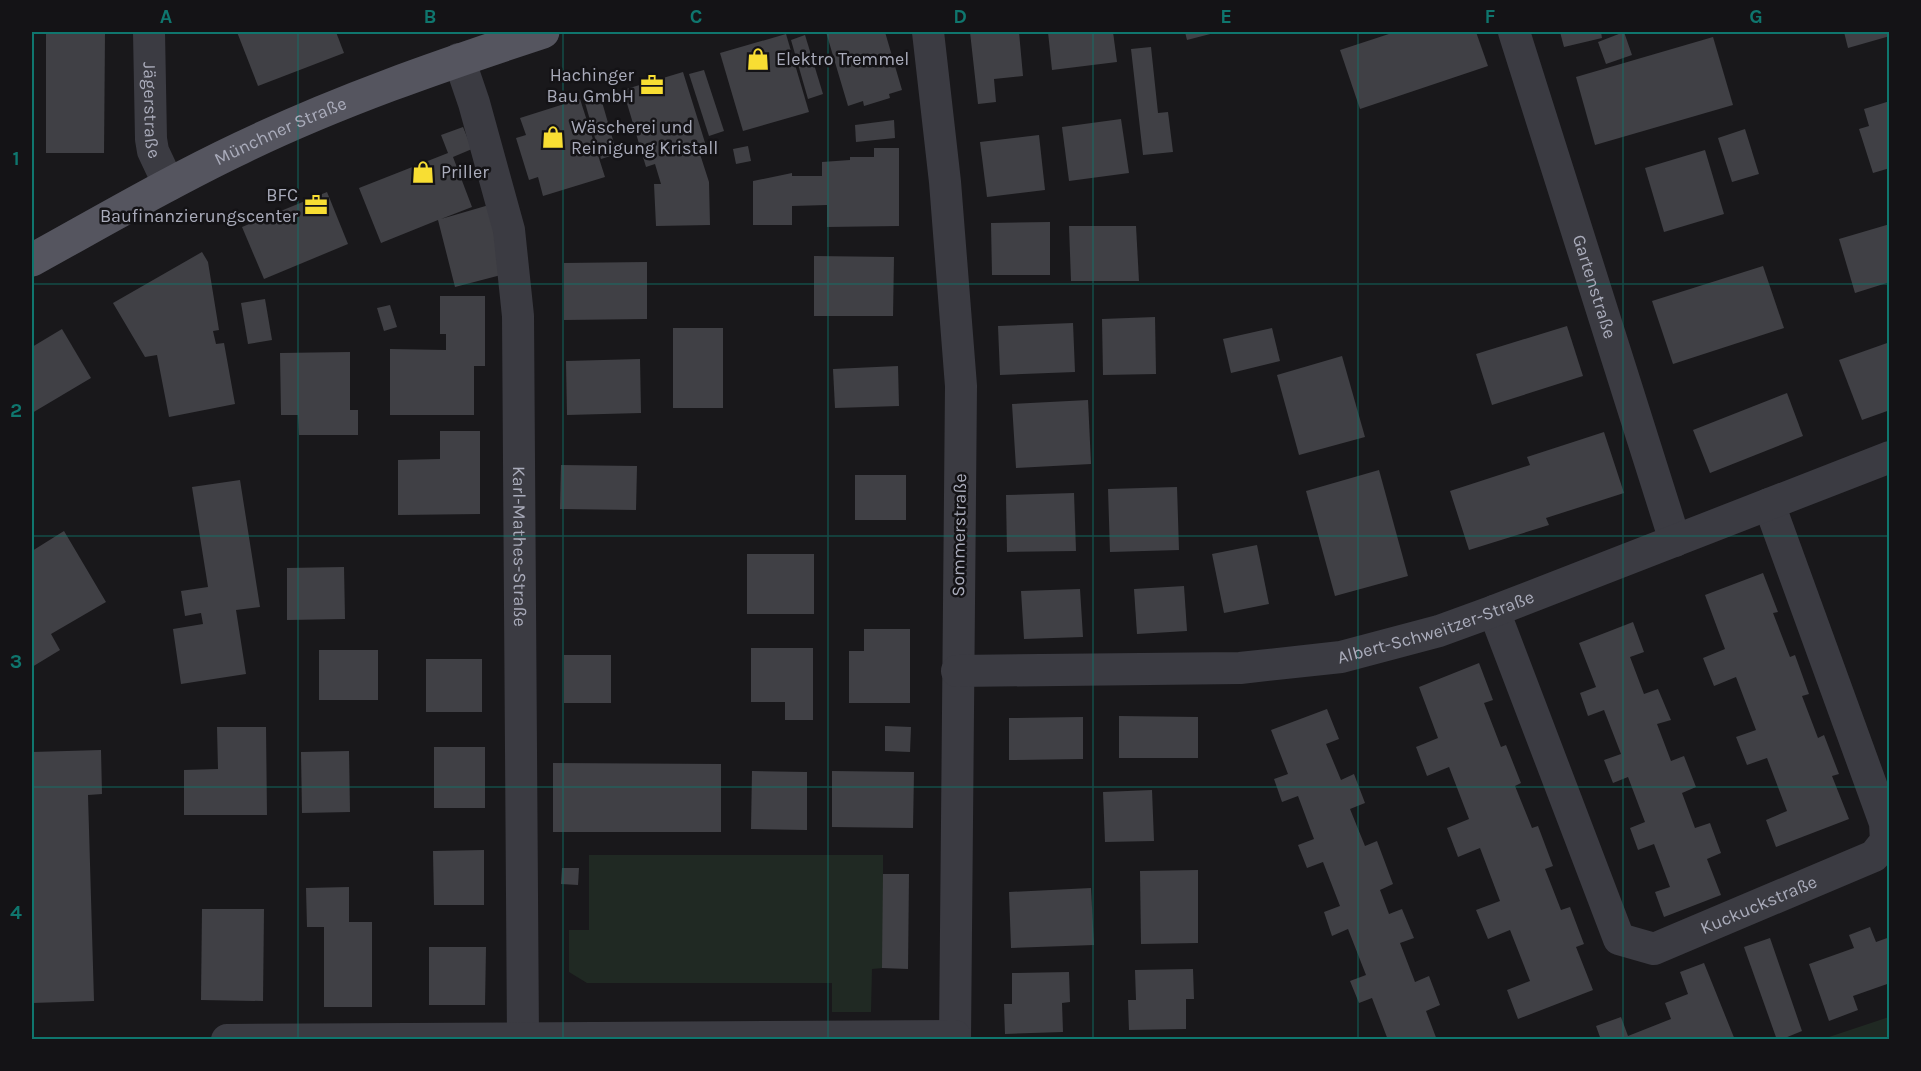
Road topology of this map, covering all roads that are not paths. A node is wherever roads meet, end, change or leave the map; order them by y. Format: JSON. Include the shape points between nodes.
{"nodes":[{"id":1,"x":150,"y":32,"type":"edge"},
{"id":2,"x":543,"y":32,"type":"edge"},
{"id":3,"x":928,"y":32,"type":"edge"},
{"id":4,"x":1514,"y":32,"type":"edge"},
{"id":5,"x":459,"y":59,"type":"junction"},
{"id":6,"x":169,"y":185,"type":"junction"},
{"id":7,"x":32,"y":260,"type":"edge"},
{"id":8,"x":1890,"y":457,"type":"edge"},
{"id":9,"x":1769,"y":504,"type":"junction"},
{"id":10,"x":1675,"y":541,"type":"junction"},
{"id":11,"x":1494,"y":611,"type":"junction"},
{"id":12,"x":957,"y":671,"type":"junction"},
{"id":13,"x":523,"y":1038,"type":"edge"},
{"id":14,"x":955,"y":1038,"type":"edge"},
{"id":15,"x":227,"y":1040,"type":"edge"}],
"edges":[{"from":1,"to":6,"type":"street","name":"Jägerstraße","via":[[151,139]]},
{"from":2,"to":5,"type":"main road","name":"Münchner Straße"},
{"from":3,"to":12,"type":"street","name":"Sommerstraße","via":[[945,182],[961,386]]},
{"from":4,"to":10,"type":"street","name":"Gartenstraße"},
{"from":5,"to":6,"type":"main road","name":"Münchner Straße","via":[[309,117]]},
{"from":5,"to":13,"type":"street","name":"Karl-Mathes-Straße","via":[[509,230],[518,316]]},
{"from":6,"to":7,"type":"main road","name":"Münchner Straße"},
{"from":8,"to":9,"type":"street","name":"Albert-Schweitzer-Straße"},
{"from":9,"to":10,"type":"street","name":"Albert-Schweitzer-Straße"},
{"from":9,"to":11,"type":"street","name":"Kuckuckstraße","via":[[1885,823],[1886,841],[1874,856],[1653,949],[1619,939]]},
{"from":10,"to":11,"type":"street","name":"Albert-Schweitzer-Straße"},
{"from":11,"to":12,"type":"street","name":"Albert-Schweitzer-Straße","via":[[1439,631],[1341,657],[1240,668]]},
{"from":12,"to":14,"type":"street","name":"Sommerstraße"},
{"from":13,"to":14,"type":"street"},
{"from":13,"to":15,"type":"street"}]}
